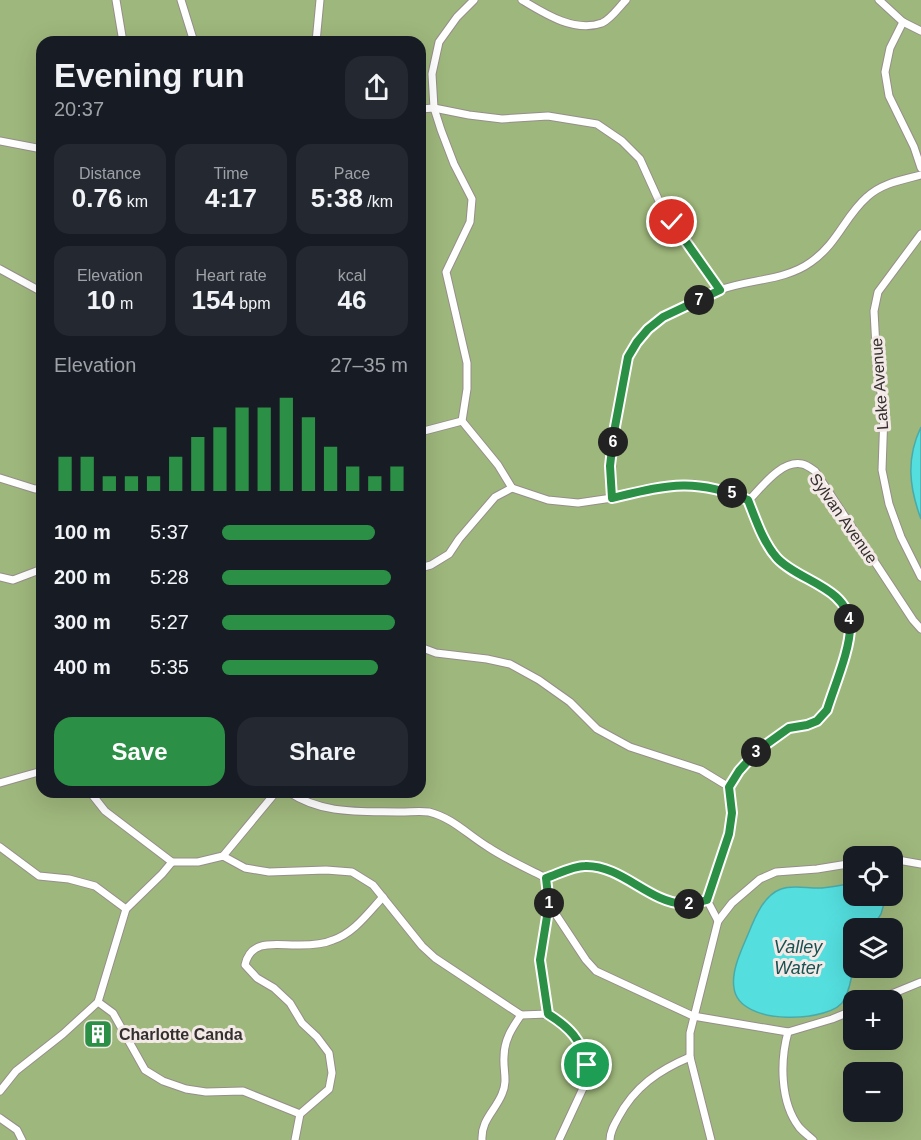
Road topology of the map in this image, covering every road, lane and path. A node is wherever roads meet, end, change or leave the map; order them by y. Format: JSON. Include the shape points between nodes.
{"nodes":[{"id":1,"x":116,"y":0,"type":"edge"},
{"id":2,"x":182,"y":0,"type":"edge"},
{"id":3,"x":320,"y":0,"type":"edge"},
{"id":4,"x":474,"y":0,"type":"edge"},
{"id":5,"x":522,"y":0,"type":"edge"},
{"id":6,"x":626,"y":0,"type":"edge"},
{"id":7,"x":879,"y":0,"type":"edge"},
{"id":8,"x":903,"y":22,"type":"junction"},
{"id":9,"x":921,"y":30,"type":"edge"},
{"id":10,"x":122,"y":36,"type":"edge"},
{"id":11,"x":192,"y":36,"type":"edge"},
{"id":12,"x":317,"y":36,"type":"edge"},
{"id":13,"x":434,"y":108,"type":"junction"},
{"id":14,"x":426,"y":109,"type":"edge"},
{"id":15,"x":0,"y":141,"type":"edge"},
{"id":16,"x":36,"y":148,"type":"edge"},
{"id":17,"x":921,"y":168,"type":"edge"},
{"id":18,"x":921,"y":175,"type":"edge"},
{"id":19,"x":921,"y":234,"type":"edge"},
{"id":20,"x":0,"y":269,"type":"edge"},
{"id":21,"x":36,"y":289,"type":"edge"},
{"id":22,"x":720,"y":290,"type":"junction"},
{"id":23,"x":462,"y":421,"type":"junction"},
{"id":24,"x":426,"y":430,"type":"edge"},
{"id":25,"x":0,"y":478,"type":"edge"},
{"id":26,"x":512,"y":488,"type":"junction"},
{"id":27,"x":36,"y":489,"type":"edge"},
{"id":28,"x":612,"y":498,"type":"junction"},
{"id":29,"x":748,"y":500,"type":"junction"},
{"id":30,"x":426,"y":567,"type":"edge"},
{"id":31,"x":36,"y":570,"type":"edge"},
{"id":32,"x":0,"y":577,"type":"edge"},
{"id":33,"x":921,"y":577,"type":"edge"},
{"id":34,"x":921,"y":629,"type":"edge"},
{"id":35,"x":426,"y":649,"type":"edge"},
{"id":36,"x":36,"y":773,"type":"edge"},
{"id":37,"x":0,"y":783,"type":"edge"},
{"id":38,"x":729,"y":787,"type":"junction"},
{"id":39,"x":95,"y":798,"type":"edge"},
{"id":40,"x":271,"y":798,"type":"edge"},
{"id":41,"x":298,"y":798,"type":"edge"},
{"id":42,"x":0,"y":847,"type":"edge"},
{"id":43,"x":223,"y":856,"type":"junction"},
{"id":44,"x":903,"y":861,"type":"edge"},
{"id":45,"x":172,"y":862,"type":"junction"},
{"id":46,"x":921,"y":864,"type":"edge"},
{"id":47,"x":843,"y":865,"type":"edge"},
{"id":48,"x":546,"y":878,"type":"junction"},
{"id":49,"x":383,"y":897,"type":"junction"},
{"id":50,"x":707,"y":900,"type":"junction"},
{"id":51,"x":549,"y":904,"type":"junction"},
{"id":52,"x":126,"y":909,"type":"junction"},
{"id":53,"x":718,"y":921,"type":"junction"},
{"id":54,"x":921,"y":982,"type":"edge"},
{"id":55,"x":901,"y":990,"type":"edge"},
{"id":56,"x":98,"y":1002,"type":"junction"},
{"id":57,"x":548,"y":1014,"type":"junction"},
{"id":58,"x":843,"y":1014,"type":"edge"},
{"id":59,"x":521,"y":1015,"type":"junction"},
{"id":60,"x":693,"y":1016,"type":"junction"},
{"id":61,"x":788,"y":1032,"type":"junction"},
{"id":62,"x":690,"y":1057,"type":"junction"},
{"id":63,"x":0,"y":1091,"type":"edge"},
{"id":64,"x":300,"y":1114,"type":"junction"},
{"id":65,"x":0,"y":1118,"type":"edge"},
{"id":66,"x":22,"y":1140,"type":"edge"},
{"id":67,"x":295,"y":1140,"type":"edge"},
{"id":68,"x":482,"y":1140,"type":"edge"},
{"id":69,"x":559,"y":1140,"type":"edge"},
{"id":70,"x":610,"y":1140,"type":"edge"},
{"id":71,"x":711,"y":1140,"type":"edge"},
{"id":72,"x":813,"y":1140,"type":"edge"}],
"edges":[{"from":1,"to":10,"type":"lane"},
{"from":2,"to":11,"type":"lane"},
{"from":3,"to":12,"type":"lane"},
{"from":4,"to":13,"type":"lane","via":[[439,42],[432,74]]},
{"from":5,"to":6,"type":"lane","via":[[538,11],[580,27],[604,22]]},
{"from":7,"to":8,"type":"lane"},
{"from":8,"to":9,"type":"lane"},
{"from":8,"to":17,"type":"lane","via":[[890,48],[885,72],[889,96]]},
{"from":13,"to":14,"type":"lane"},
{"from":13,"to":22,"type":"lane","via":[[502,119],[548,116],[597,124],[640,159],[659,201]]},
{"from":13,"to":23,"type":"lane","via":[[454,164],[472,199],[470,222],[446,272],[467,363]]},
{"from":15,"to":16,"type":"lane"},
{"from":18,"to":22,"type":"lane","via":[[887,184],[866,197],[839,236],[809,264]]},
{"from":19,"to":33,"type":"lane","name":"Lake Avenue","via":[[878,292],[874,311],[884,413],[882,470],[901,537]]},
{"from":20,"to":21,"type":"lane"},
{"from":22,"to":28,"type":"lane","via":[[663,317],[648,329],[628,357],[610,466]]},
{"from":23,"to":24,"type":"lane"},
{"from":23,"to":26,"type":"lane"},
{"from":25,"to":27,"type":"lane"},
{"from":26,"to":28,"type":"lane","via":[[548,500],[578,503]]},
{"from":26,"to":30,"type":"lane","via":[[495,497],[449,554]]},
{"from":28,"to":29,"type":"lane","via":[[693,484],[728,491]]},
{"from":29,"to":34,"type":"lane","name":"Sylvan Avenue","via":[[790,465],[815,471]]},
{"from":29,"to":38,"type":"lane","via":[[758,527],[778,559],[829,590],[850,622],[827,710],[807,725],[789,728],[757,751]]},
{"from":31,"to":32,"type":"lane","via":[[13,580]]},
{"from":35,"to":38,"type":"lane","via":[[510,664],[547,685],[597,729],[621,743],[700,770]]},
{"from":36,"to":37,"type":"lane"},
{"from":38,"to":50,"type":"lane","via":[[729,834]]},
{"from":39,"to":45,"type":"lane","via":[[105,811]]},
{"from":40,"to":43,"type":"lane"},
{"from":41,"to":48,"type":"lane","via":[[356,813],[427,812],[450,820],[501,856]]},
{"from":42,"to":52,"type":"lane","via":[[39,876],[95,886]]},
{"from":43,"to":45,"type":"lane","via":[[198,862]]},
{"from":43,"to":49,"type":"lane","via":[[246,868],[270,872],[352,872],[373,885]]},
{"from":44,"to":46,"type":"lane"},
{"from":45,"to":52,"type":"lane"},
{"from":47,"to":53,"type":"lane","via":[[776,872],[759,879]]},
{"from":48,"to":50,"type":"lane","via":[[583,866],[600,867],[674,902]]},
{"from":48,"to":51,"type":"lane"},
{"from":49,"to":59,"type":"lane","via":[[435,958]]},
{"from":49,"to":64,"type":"lane","via":[[352,930],[333,941],[274,944],[257,947],[247,956],[245,965],[290,1004],[329,1053],[329,1089]]},
{"from":50,"to":53,"type":"lane"},
{"from":51,"to":57,"type":"lane","via":[[540,960]]},
{"from":51,"to":60,"type":"lane","via":[[596,971]]},
{"from":52,"to":56,"type":"lane"},
{"from":53,"to":60,"type":"lane"},
{"from":54,"to":55,"type":"lane"},
{"from":56,"to":63,"type":"lane","via":[[16,1071]]},
{"from":56,"to":64,"type":"lane","via":[[113,1013],[145,1070],[163,1081],[206,1092],[243,1091]]},
{"from":57,"to":59,"type":"lane"},
{"from":57,"to":69,"type":"lane","via":[[573,1034],[584,1050],[587,1065],[585,1084]]},
{"from":58,"to":61,"type":"lane"},
{"from":59,"to":68,"type":"lane","via":[[505,1046],[506,1083],[483,1126]]},
{"from":60,"to":61,"type":"lane"},
{"from":60,"to":62,"type":"lane"},
{"from":61,"to":72,"type":"lane","via":[[784,1048],[785,1099],[799,1127]]},
{"from":62,"to":70,"type":"lane","via":[[665,1067],[640,1086],[622,1111]]},
{"from":62,"to":71,"type":"lane"},
{"from":64,"to":67,"type":"lane"},
{"from":65,"to":66,"type":"lane","via":[[17,1130]]}]}
